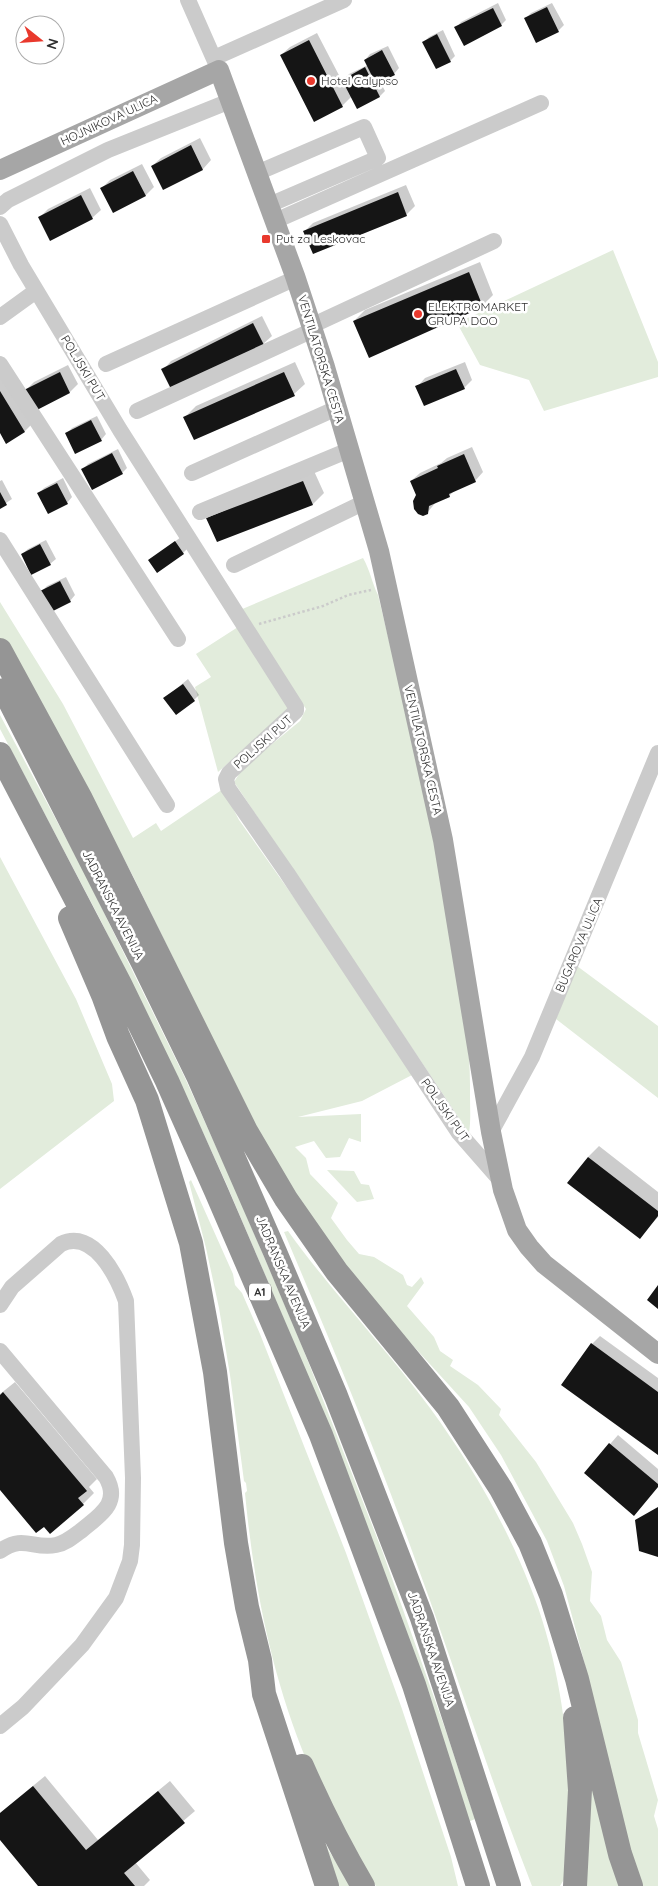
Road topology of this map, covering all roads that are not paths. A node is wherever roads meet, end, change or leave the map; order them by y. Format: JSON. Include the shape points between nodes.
{"nodes":[{"id":1,"x":188,"y":0,"type":"edge"},
{"id":2,"x":344,"y":0,"type":"edge"},
{"id":3,"x":314,"y":6,"type":"edge"},
{"id":4,"x":216,"y":64,"type":"junction"},
{"id":5,"x":230,"y":101,"type":"junction"},
{"id":6,"x":541,"y":103,"type":"dead end"},
{"id":7,"x":0,"y":170,"type":"edge"},
{"id":8,"x":257,"y":173,"type":"junction"},
{"id":9,"x":0,"y":207,"type":"edge"},
{"id":10,"x":272,"y":213,"type":"junction"},
{"id":11,"x":0,"y":224,"type":"edge"},
{"id":12,"x":494,"y":241,"type":"dead end"},
{"id":13,"x":296,"y":278,"type":"junction"},
{"id":14,"x":36,"y":291,"type":"junction"},
{"id":15,"x":0,"y":317,"type":"edge"},
{"id":16,"x":312,"y":328,"type":"junction"},
{"id":17,"x":0,"y":364,"type":"edge"},
{"id":18,"x":106,"y":364,"type":"dead end"},
{"id":19,"x":337,"y":408,"type":"junction"},
{"id":20,"x":137,"y":411,"type":"dead end"},
{"id":21,"x":349,"y":450,"type":"junction"},
{"id":22,"x":192,"y":472,"type":"dead end"},
{"id":23,"x":365,"y":502,"type":"junction"},
{"id":24,"x":200,"y":512,"type":"dead end"},
{"id":25,"x":0,"y":540,"type":"edge"},
{"id":26,"x":234,"y":565,"type":"dead end"},
{"id":27,"x":178,"y":639,"type":"dead end"},
{"id":28,"x":0,"y":650,"type":"edge"},
{"id":29,"x":0,"y":683,"type":"edge"},
{"id":30,"x":658,"y":753,"type":"edge"},
{"id":31,"x":0,"y":754,"type":"edge"},
{"id":32,"x":166,"y":804,"type":"dead end"},
{"id":33,"x":491,"y":1132,"type":"junction"},
{"id":34,"x":501,"y":1181,"type":"junction"},
{"id":35,"x":0,"y":1305,"type":"edge"},
{"id":36,"x":0,"y":1350,"type":"edge"},
{"id":37,"x":658,"y":1354,"type":"edge"},
{"id":38,"x":0,"y":1551,"type":"edge"},
{"id":39,"x":551,"y":1595,"type":"junction"},
{"id":40,"x":260,"y":1660,"type":"junction"},
{"id":41,"x":0,"y":1726,"type":"edge"},
{"id":42,"x":493,"y":1834,"type":"junction"},
{"id":43,"x":466,"y":1851,"type":"junction"},
{"id":44,"x":327,"y":1886,"type":"edge"},
{"id":45,"x":363,"y":1886,"type":"edge"},
{"id":46,"x":469,"y":1886,"type":"edge"},
{"id":47,"x":478,"y":1886,"type":"edge"},
{"id":48,"x":510,"y":1886,"type":"edge"},
{"id":49,"x":523,"y":1886,"type":"edge"},
{"id":50,"x":575,"y":1886,"type":"edge"},
{"id":51,"x":631,"y":1886,"type":"edge"}],
"edges":[{"from":1,"to":4,"type":"street"},
{"from":2,"to":3,"type":"street","name":"HOJNIKOVA ULICA"},
{"from":3,"to":4,"type":"street","name":"HOJNIKOVA ULICA"},
{"from":4,"to":5,"type":"main road","name":"VENTILATORSKA CESTA"},
{"from":4,"to":7,"type":"main road","name":"HOJNIKOVA ULICA"},
{"from":5,"to":8,"type":"main road","name":"VENTILATORSKA CESTA"},
{"from":5,"to":9,"type":"street","via":[[108,150]]},
{"from":6,"to":10,"type":"street"},
{"from":8,"to":10,"type":"main road","name":"VENTILATORSKA CESTA"},
{"from":8,"to":10,"type":"street","via":[[364,127],[378,158]]},
{"from":10,"to":13,"type":"main road","name":"VENTILATORSKA CESTA"},
{"from":11,"to":14,"type":"street","name":"POLJSKI PUT"},
{"from":12,"to":16,"type":"street"},
{"from":13,"to":16,"type":"main road","name":"VENTILATORSKA CESTA"},
{"from":13,"to":18,"type":"street"},
{"from":14,"to":15,"type":"street"},
{"from":14,"to":34,"type":"street","name":"POLJSKI PUT","via":[[296,707],[296,711],[229,773],[226,779],[228,788],[459,1133]]},
{"from":16,"to":19,"type":"main road","name":"VENTILATORSKA CESTA"},
{"from":16,"to":20,"type":"street"},
{"from":17,"to":27,"type":"street"},
{"from":19,"to":21,"type":"main road","name":"VENTILATORSKA CESTA"},
{"from":19,"to":22,"type":"street"},
{"from":21,"to":23,"type":"main road","name":"VENTILATORSKA CESTA"},
{"from":21,"to":24,"type":"street"},
{"from":23,"to":26,"type":"street"},
{"from":23,"to":33,"type":"main road","name":"VENTILATORSKA CESTA","via":[[379,551],[443,840]]},
{"from":25,"to":32,"type":"street"},
{"from":28,"to":39,"type":"highway","via":[[81,799],[246,1131],[286,1199],[337,1272],[448,1407],[501,1489],[530,1543]]},
{"from":29,"to":42,"type":"highway","name":"JADRANSKA AVENIJA","number":"A1","via":[[198,1076],[275,1252],[336,1396],[422,1618]]},
{"from":30,"to":33,"type":"street","name":"BUGAROVA ULICA","via":[[532,1057]]},
{"from":31,"to":40,"type":"highway","via":[[147,1100],[191,1243],[215,1372],[236,1543]]},
{"from":31,"to":43,"type":"highway","number":"A1","via":[[167,1081],[321,1435],[414,1684]]},
{"from":33,"to":34,"type":"main road","name":"VENTILATORSKA CESTA"},
{"from":34,"to":37,"type":"main road","name":"VENTILATORSKA CESTA","via":[[517,1230],[529,1248],[572,1288]]},
{"from":35,"to":41,"type":"street","via":[[12,1287],[61,1244],[68,1241],[86,1243],[99,1252],[126,1301],[132,1478],[130,1561],[116,1598],[82,1646]]},
{"from":36,"to":38,"type":"street","via":[[111,1486],[111,1498],[105,1511],[66,1542],[54,1546],[18,1543]]},
{"from":39,"to":50,"type":"highway","via":[[570,1683],[579,1757]]},
{"from":39,"to":51,"type":"highway","via":[[577,1679],[620,1854]]},
{"from":40,"to":44,"type":"highway","via":[[264,1694]]},
{"from":40,"to":45,"type":"highway","via":[[319,1806]]},
{"from":42,"to":48,"type":"highway","name":"JADRANSKA AVENIJA","number":"A1"},
{"from":42,"to":49,"type":"highway"},
{"from":43,"to":46,"type":"highway"},
{"from":43,"to":47,"type":"highway","number":"A1"}]}
